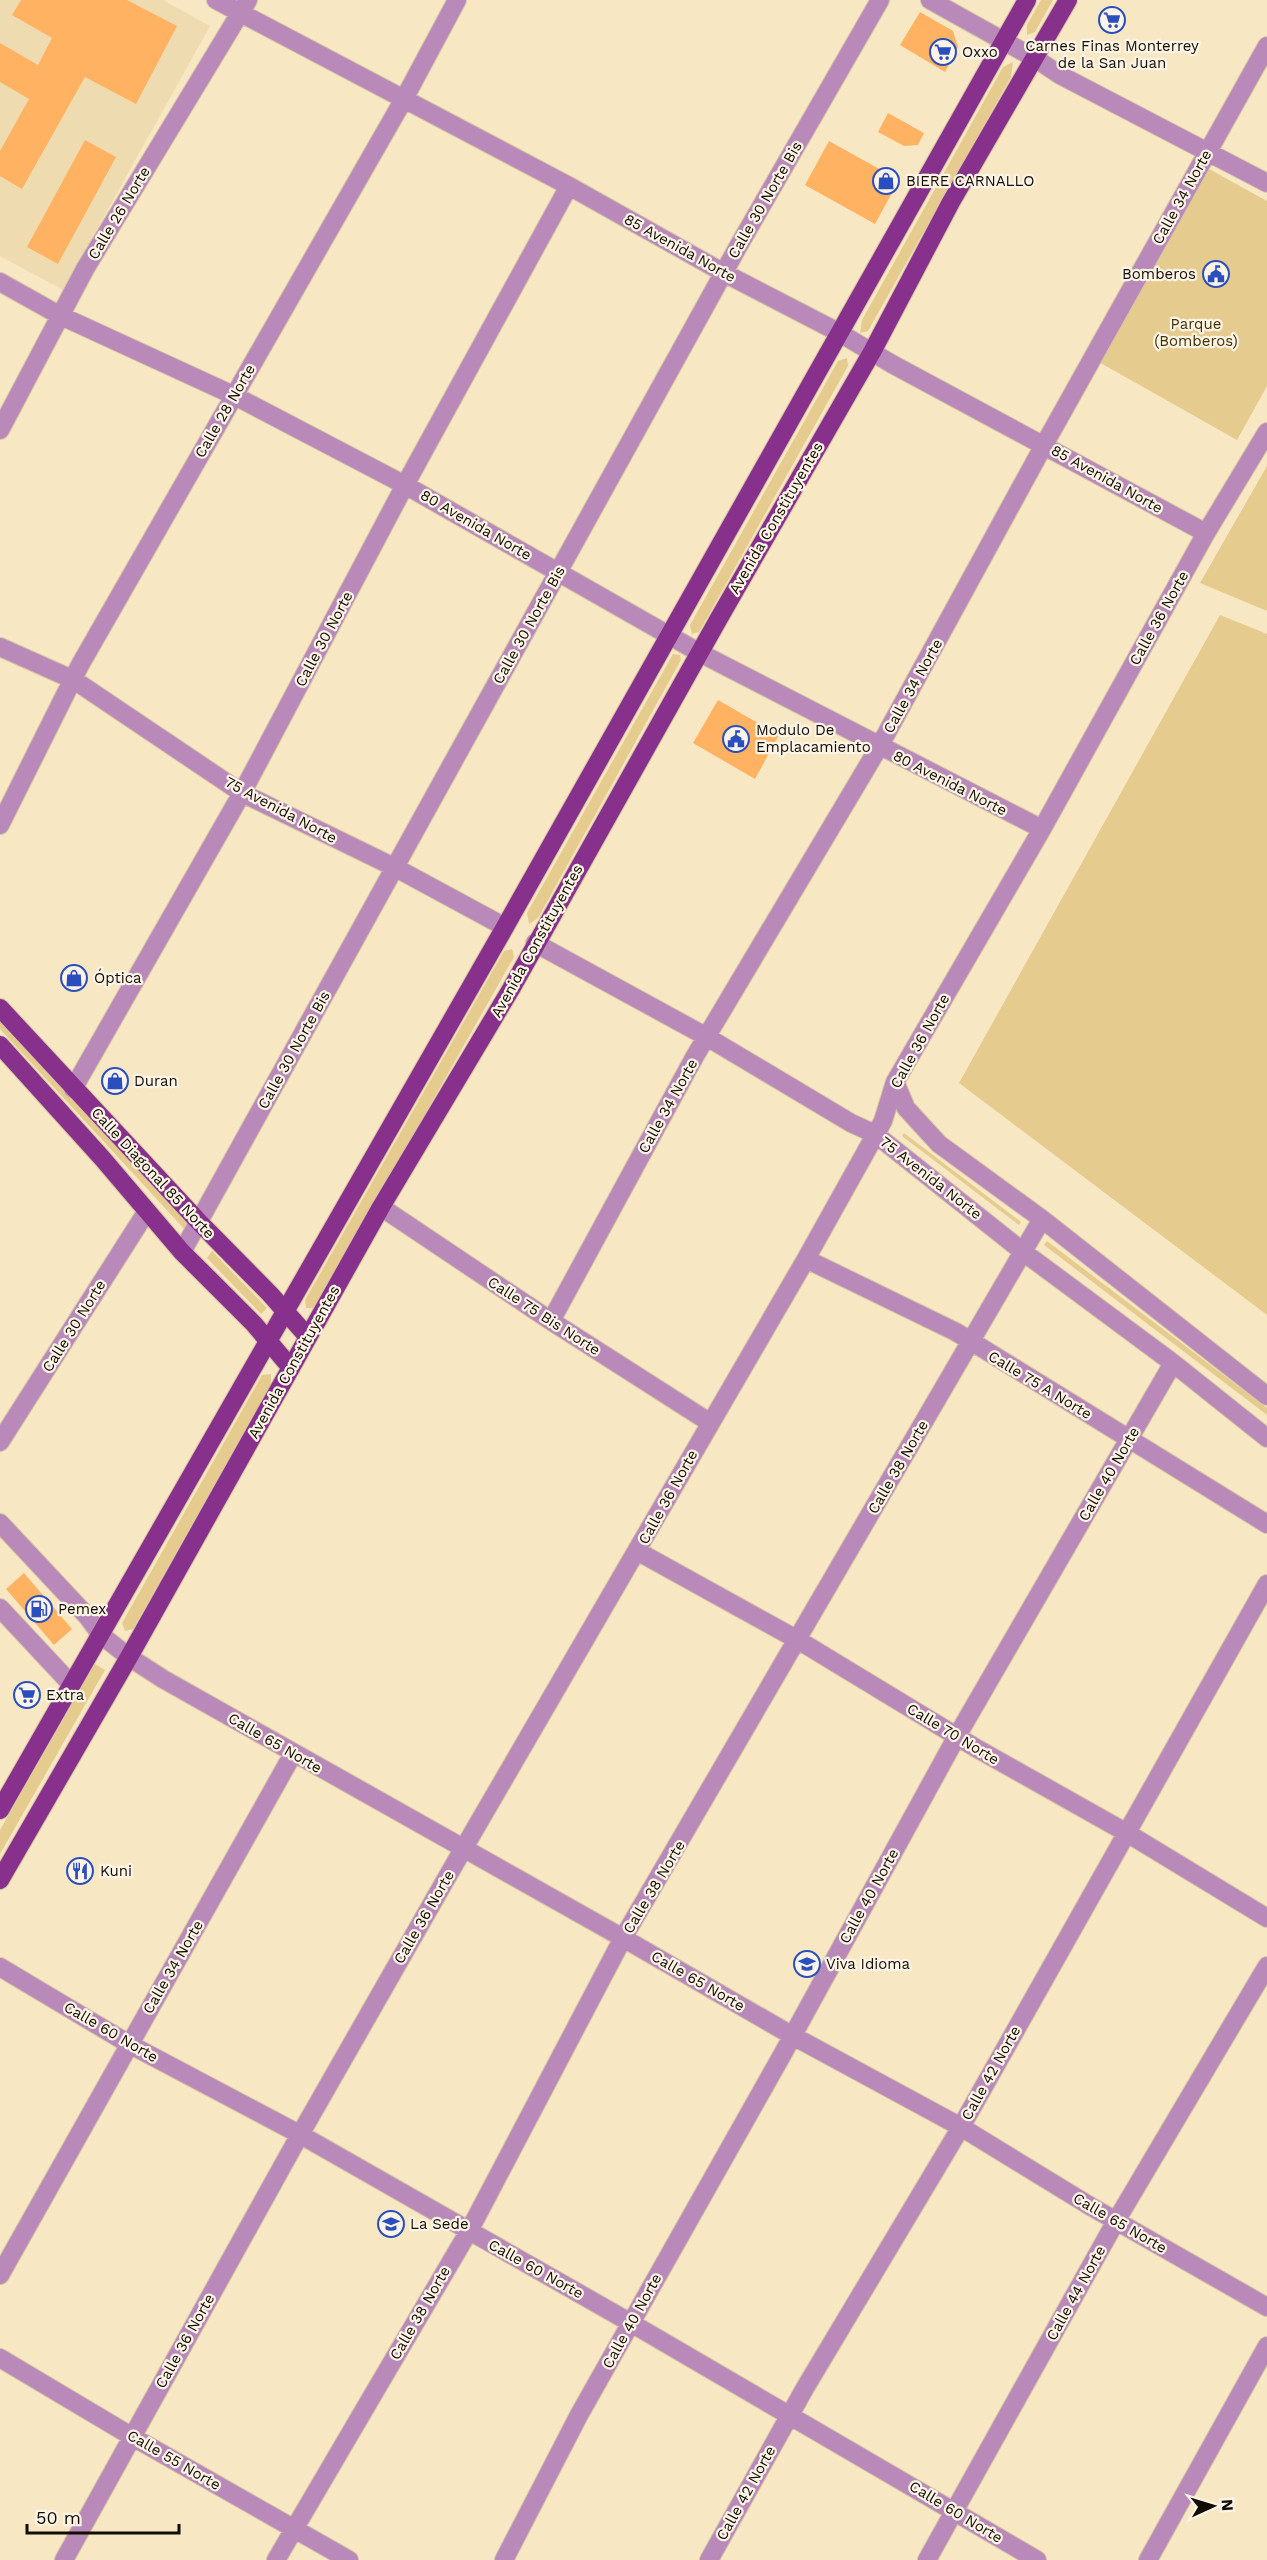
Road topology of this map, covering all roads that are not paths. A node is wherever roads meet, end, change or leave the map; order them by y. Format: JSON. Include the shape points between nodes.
{"nodes":[{"id":1,"x":216,"y":0,"type":"edge"},
{"id":2,"x":457,"y":0,"type":"edge"},
{"id":3,"x":880,"y":0,"type":"edge"},
{"id":4,"x":930,"y":0,"type":"edge"},
{"id":5,"x":1027,"y":0,"type":"edge"},
{"id":6,"x":1068,"y":0,"type":"edge"},
{"id":7,"x":244,"y":7,"type":"edge"},
{"id":8,"x":1003,"y":41,"type":"junction"},
{"id":9,"x":1267,"y":46,"type":"edge"},
{"id":10,"x":1036,"y":58,"type":"junction"},
{"id":11,"x":404,"y":99,"type":"junction"},
{"id":12,"x":1207,"y":153,"type":"junction"},
{"id":13,"x":1267,"y":183,"type":"edge"},
{"id":14,"x":569,"y":186,"type":"junction"},
{"id":15,"x":724,"y":273,"type":"junction"},
{"id":16,"x":0,"y":282,"type":"edge"},
{"id":17,"x":59,"y":315,"type":"junction"},
{"id":18,"x":838,"y":332,"type":"junction"},
{"id":19,"x":872,"y":352,"type":"junction"},
{"id":20,"x":233,"y":395,"type":"junction"},
{"id":21,"x":0,"y":430,"type":"edge"},
{"id":22,"x":1267,"y":432,"type":"edge"},
{"id":23,"x":1044,"y":445,"type":"junction"},
{"id":24,"x":405,"y":485,"type":"junction"},
{"id":25,"x":1206,"y":533,"type":"junction"},
{"id":26,"x":558,"y":573,"type":"junction"},
{"id":27,"x":669,"y":636,"type":"junction"},
{"id":28,"x":0,"y":647,"type":"edge"},
{"id":29,"x":700,"y":653,"type":"junction"},
{"id":30,"x":74,"y":680,"type":"junction"},
{"id":31,"x":879,"y":747,"type":"junction"},
{"id":32,"x":242,"y":793,"type":"junction"},
{"id":33,"x":0,"y":825,"type":"edge"},
{"id":34,"x":1042,"y":829,"type":"junction"},
{"id":35,"x":396,"y":868,"type":"junction"},
{"id":36,"x":505,"y":927,"type":"junction"},
{"id":37,"x":535,"y":943,"type":"junction"},
{"id":38,"x":0,"y":1008,"type":"edge"},
{"id":39,"x":707,"y":1037,"type":"junction"},
{"id":40,"x":0,"y":1045,"type":"edge"},
{"id":41,"x":895,"y":1082,"type":"junction"},
{"id":42,"x":73,"y":1089,"type":"junction"},
{"id":43,"x":875,"y":1134,"type":"junction"},
{"id":44,"x":381,"y":1207,"type":"junction"},
{"id":45,"x":147,"y":1211,"type":"junction"},
{"id":46,"x":1042,"y":1219,"type":"junction"},
{"id":47,"x":199,"y":1222,"type":"junction"},
{"id":48,"x":1022,"y":1251,"type":"junction"},
{"id":49,"x":182,"y":1252,"type":"junction"},
{"id":50,"x":806,"y":1259,"type":"junction"},
{"id":51,"x":286,"y":1312,"type":"junction"},
{"id":52,"x":550,"y":1321,"type":"junction"},
{"id":53,"x":308,"y":1337,"type":"junction"},
{"id":54,"x":970,"y":1342,"type":"junction"},
{"id":55,"x":268,"y":1343,"type":"junction"},
{"id":56,"x":1173,"y":1363,"type":"junction"},
{"id":57,"x":291,"y":1368,"type":"junction"},
{"id":58,"x":1267,"y":1395,"type":"edge"},
{"id":59,"x":710,"y":1422,"type":"junction"},
{"id":60,"x":1267,"y":1438,"type":"edge"},
{"id":61,"x":1129,"y":1440,"type":"junction"},
{"id":62,"x":0,"y":1442,"type":"edge"},
{"id":63,"x":0,"y":1523,"type":"edge"},
{"id":64,"x":1267,"y":1524,"type":"edge"},
{"id":65,"x":637,"y":1551,"type":"junction"},
{"id":66,"x":1267,"y":1584,"type":"edge"},
{"id":67,"x":0,"y":1608,"type":"edge"},
{"id":68,"x":101,"y":1635,"type":"junction"},
{"id":69,"x":798,"y":1640,"type":"junction"},
{"id":70,"x":129,"y":1657,"type":"junction"},
{"id":71,"x":71,"y":1684,"type":"junction"},
{"id":72,"x":957,"y":1736,"type":"junction"},
{"id":73,"x":293,"y":1754,"type":"junction"},
{"id":74,"x":0,"y":1810,"type":"edge"},
{"id":75,"x":1127,"y":1833,"type":"junction"},
{"id":76,"x":464,"y":1848,"type":"junction"},
{"id":77,"x":0,"y":1880,"type":"edge"},
{"id":78,"x":1267,"y":1918,"type":"edge"},
{"id":79,"x":623,"y":1938,"type":"junction"},
{"id":80,"x":1267,"y":1966,"type":"edge"},
{"id":81,"x":0,"y":1967,"type":"edge"},
{"id":82,"x":793,"y":2036,"type":"junction"},
{"id":83,"x":129,"y":2044,"type":"junction"},
{"id":84,"x":961,"y":2127,"type":"junction"},
{"id":85,"x":301,"y":2135,"type":"junction"},
{"id":86,"x":1116,"y":2221,"type":"junction"},
{"id":87,"x":469,"y":2231,"type":"junction"},
{"id":88,"x":0,"y":2275,"type":"edge"},
{"id":89,"x":1267,"y":2307,"type":"edge"},
{"id":90,"x":631,"y":2323,"type":"junction"},
{"id":91,"x":1267,"y":2346,"type":"edge"},
{"id":92,"x":0,"y":2358,"type":"edge"},
{"id":93,"x":790,"y":2415,"type":"junction"},
{"id":94,"x":131,"y":2436,"type":"junction"},
{"id":95,"x":955,"y":2511,"type":"junction"},
{"id":96,"x":294,"y":2529,"type":"junction"},
{"id":97,"x":64,"y":2560,"type":"edge"},
{"id":98,"x":276,"y":2560,"type":"edge"},
{"id":99,"x":350,"y":2560,"type":"edge"},
{"id":100,"x":504,"y":2560,"type":"edge"},
{"id":101,"x":709,"y":2560,"type":"edge"},
{"id":102,"x":927,"y":2560,"type":"edge"},
{"id":103,"x":1037,"y":2560,"type":"edge"},
{"id":104,"x":1148,"y":2560,"type":"edge"}],
"edges":[{"from":1,"to":7,"type":"street","name":"85 Avenida Norte"},
{"from":2,"to":11,"type":"street","name":"Calle 28 Norte"},
{"from":3,"to":15,"type":"street","name":"Calle 30 Norte Bis"},
{"from":4,"to":8,"type":"street"},
{"from":5,"to":8,"type":"main road","name":"Avenida Constituyentes"},
{"from":6,"to":10,"type":"main road","name":"Avenida Constituyentes"},
{"from":7,"to":11,"type":"street","name":"85 Avenida Norte"},
{"from":7,"to":17,"type":"street","name":"Calle 26 Norte"},
{"from":8,"to":10,"type":"street"},
{"from":8,"to":18,"type":"main road","name":"Avenida Constituyentes"},
{"from":9,"to":12,"type":"street","name":"Calle 34 Norte"},
{"from":10,"to":12,"type":"street","via":[[1060,75]]},
{"from":10,"to":19,"type":"main road","name":"Avenida Constituyentes","via":[[951,202]]},
{"from":11,"to":14,"type":"street","name":"85 Avenida Norte"},
{"from":11,"to":20,"type":"street","name":"Calle 28 Norte"},
{"from":12,"to":13,"type":"street"},
{"from":12,"to":23,"type":"street","name":"Calle 34 Norte"},
{"from":14,"to":15,"type":"street","name":"85 Avenida Norte"},
{"from":14,"to":24,"type":"street","name":"Calle 30 Norte"},
{"from":15,"to":18,"type":"street","name":"85 Avenida Norte"},
{"from":15,"to":26,"type":"street","name":"Calle 30 Norte Bis"},
{"from":16,"to":17,"type":"street","name":"80 Avenida Norte"},
{"from":17,"to":20,"type":"street","name":"80 Avenida Norte"},
{"from":17,"to":21,"type":"street","name":"Calle 26 Norte"},
{"from":18,"to":19,"type":"street","name":"85 Avenida Norte"},
{"from":18,"to":27,"type":"main road","name":"Avenida Constituyentes"},
{"from":19,"to":23,"type":"street","name":"85 Avenida Norte"},
{"from":19,"to":29,"type":"main road","name":"Avenida Constituyentes"},
{"from":20,"to":24,"type":"street","name":"80 Avenida Norte"},
{"from":20,"to":30,"type":"street","name":"Calle 28 Norte"},
{"from":22,"to":25,"type":"street","name":"Calle 36 Norte"},
{"from":23,"to":25,"type":"street","name":"85 Avenida Norte"},
{"from":23,"to":31,"type":"street","name":"Calle 34 Norte"},
{"from":24,"to":26,"type":"street","name":"80 Avenida Norte"},
{"from":24,"to":32,"type":"street","name":"Calle 30 Norte"},
{"from":25,"to":34,"type":"street","name":"Calle 36 Norte"},
{"from":26,"to":27,"type":"street","name":"80 Avenida Norte"},
{"from":26,"to":35,"type":"street","name":"Calle 30 Norte Bis"},
{"from":27,"to":29,"type":"street","name":"80 Avenida Norte"},
{"from":27,"to":36,"type":"main road","name":"Avenida Constituyentes"},
{"from":28,"to":30,"type":"street","name":"75 Avenida Norte"},
{"from":29,"to":31,"type":"street","name":"80 Avenida Norte"},
{"from":29,"to":37,"type":"main road","name":"Avenida Constituyentes"},
{"from":30,"to":32,"type":"street","name":"75 Avenida Norte"},
{"from":30,"to":33,"type":"street","name":"Calle 28 Norte"},
{"from":31,"to":34,"type":"street","name":"80 Avenida Norte"},
{"from":31,"to":39,"type":"street","name":"Calle 34 Norte"},
{"from":32,"to":35,"type":"street","name":"75 Avenida Norte"},
{"from":32,"to":42,"type":"street","name":"Calle 30 Norte"},
{"from":34,"to":41,"type":"street","name":"Calle 36 Norte"},
{"from":35,"to":36,"type":"street","name":"75 Avenida Norte"},
{"from":35,"to":47,"type":"street","name":"Calle 30 Norte Bis"},
{"from":36,"to":51,"type":"main road","name":"Avenida Constituyentes"},
{"from":37,"to":39,"type":"street","name":"75 Avenida Norte"},
{"from":37,"to":44,"type":"main road","name":"Avenida Constituyentes"},
{"from":38,"to":42,"type":"main road","name":"Calle Diagonal 85 Norte"},
{"from":39,"to":43,"type":"street","name":"75 Avenida Norte"},
{"from":39,"to":52,"type":"street","name":"Calle 34 Norte"},
{"from":40,"to":45,"type":"main road","name":"Calle Diagonal 85 Norte"},
{"from":41,"to":43,"type":"street","name":"Calle 36 Norte"},
{"from":41,"to":46,"type":"street","via":[[906,1108],[939,1144]]},
{"from":42,"to":47,"type":"main road","name":"Calle Diagonal 85 Norte"},
{"from":43,"to":48,"type":"street","name":"75 Avenida Norte"},
{"from":43,"to":50,"type":"street","name":"Calle 36 Norte"},
{"from":44,"to":52,"type":"street","name":"Calle 75 Bis Norte"},
{"from":44,"to":53,"type":"main road","name":"Avenida Constituyentes"},
{"from":45,"to":49,"type":"main road","name":"Calle Diagonal 85 Norte"},
{"from":45,"to":62,"type":"street","name":"Calle 30 Norte"},
{"from":46,"to":48,"type":"street","name":"Calle 38 Norte"},
{"from":46,"to":58,"type":"street"},
{"from":47,"to":49,"type":"street","name":"Calle 30 Norte Bis"},
{"from":47,"to":51,"type":"main road","name":"Calle Diagonal 85 Norte"},
{"from":48,"to":54,"type":"street","name":"Calle 38 Norte"},
{"from":48,"to":56,"type":"street","name":"75 Avenida Norte"},
{"from":49,"to":55,"type":"main road","name":"Calle Diagonal 85 Norte"},
{"from":50,"to":54,"type":"street","name":"Calle 75 A Norte"},
{"from":50,"to":59,"type":"street","name":"Calle 36 Norte"},
{"from":51,"to":53,"type":"main road","name":"Calle Diagonal 85 Norte"},
{"from":51,"to":55,"type":"main road","name":"Avenida Constituyentes"},
{"from":52,"to":59,"type":"street","name":"Calle 75 Bis Norte"},
{"from":53,"to":57,"type":"main road","name":"Avenida Constituyentes"},
{"from":54,"to":61,"type":"street","name":"Calle 75 A Norte"},
{"from":54,"to":69,"type":"street","name":"Calle 38 Norte"},
{"from":55,"to":57,"type":"main road","name":"Calle Diagonal 85 Norte"},
{"from":55,"to":68,"type":"main road","name":"Avenida Constituyentes"},
{"from":56,"to":60,"type":"street","name":"75 Avenida Norte"},
{"from":56,"to":61,"type":"street","name":"Calle 40 Norte"},
{"from":57,"to":70,"type":"main road","name":"Avenida Constituyentes"},
{"from":59,"to":65,"type":"street","name":"Calle 36 Norte"},
{"from":61,"to":64,"type":"street","name":"Calle 75 A Norte"},
{"from":61,"to":72,"type":"street","name":"Calle 40 Norte"},
{"from":63,"to":68,"type":"street","name":"Calle 65 Norte"},
{"from":65,"to":69,"type":"street","name":"Calle 70 Norte"},
{"from":65,"to":76,"type":"street","name":"Calle 36 Norte"},
{"from":66,"to":75,"type":"street","name":"Calle 42 Norte"},
{"from":67,"to":71,"type":"street"},
{"from":68,"to":70,"type":"street","name":"Calle 65 Norte"},
{"from":68,"to":71,"type":"main road","name":"Avenida Constituyentes"},
{"from":69,"to":72,"type":"street","name":"Calle 70 Norte"},
{"from":69,"to":79,"type":"street","name":"Calle 38 Norte"},
{"from":70,"to":73,"type":"street","name":"Calle 65 Norte"},
{"from":70,"to":77,"type":"main road","name":"Avenida Constituyentes"},
{"from":71,"to":74,"type":"main road","name":"Avenida Constituyentes"},
{"from":72,"to":75,"type":"street","name":"Calle 70 Norte"},
{"from":72,"to":82,"type":"street","name":"Calle 40 Norte"},
{"from":73,"to":76,"type":"street","name":"Calle 65 Norte"},
{"from":73,"to":83,"type":"street","name":"Calle 34 Norte"},
{"from":75,"to":78,"type":"street","name":"Calle 70 Norte"},
{"from":75,"to":84,"type":"street","name":"Calle 42 Norte"},
{"from":76,"to":79,"type":"street","name":"Calle 65 Norte"},
{"from":76,"to":85,"type":"street","name":"Calle 36 Norte"},
{"from":79,"to":82,"type":"street","name":"Calle 65 Norte"},
{"from":79,"to":87,"type":"street","name":"Calle 38 Norte"},
{"from":80,"to":86,"type":"street","name":"Calle 44 Norte"},
{"from":81,"to":83,"type":"street","name":"Calle 60 Norte"},
{"from":82,"to":84,"type":"street","name":"Calle 65 Norte"},
{"from":82,"to":90,"type":"street","name":"Calle 40 Norte"},
{"from":83,"to":85,"type":"street","name":"Calle 60 Norte"},
{"from":83,"to":88,"type":"street","name":"Calle 34 Norte"},
{"from":84,"to":86,"type":"street","name":"Calle 65 Norte"},
{"from":84,"to":93,"type":"street","name":"Calle 42 Norte"},
{"from":85,"to":87,"type":"street","name":"Calle 60 Norte"},
{"from":85,"to":94,"type":"street","name":"Calle 36 Norte"},
{"from":86,"to":89,"type":"street","name":"Calle 65 Norte"},
{"from":86,"to":95,"type":"street","name":"Calle 44 Norte"},
{"from":87,"to":90,"type":"street","name":"Calle 60 Norte"},
{"from":87,"to":96,"type":"street","name":"Calle 38 Norte"},
{"from":90,"to":93,"type":"street","name":"Calle 60 Norte"},
{"from":90,"to":100,"type":"street","name":"Calle 40 Norte"},
{"from":91,"to":104,"type":"street"},
{"from":92,"to":94,"type":"street","name":"Calle 55 Norte"},
{"from":93,"to":95,"type":"street","name":"Calle 60 Norte"},
{"from":93,"to":101,"type":"street","name":"Calle 42 Norte"},
{"from":94,"to":96,"type":"street","name":"Calle 55 Norte"},
{"from":94,"to":97,"type":"street","name":"Calle 36 Norte"},
{"from":95,"to":102,"type":"street","name":"Calle 44 Norte"},
{"from":95,"to":103,"type":"street","name":"Calle 60 Norte"},
{"from":96,"to":98,"type":"street","name":"Calle 38 Norte"},
{"from":96,"to":99,"type":"street","name":"Calle 55 Norte"}]}
